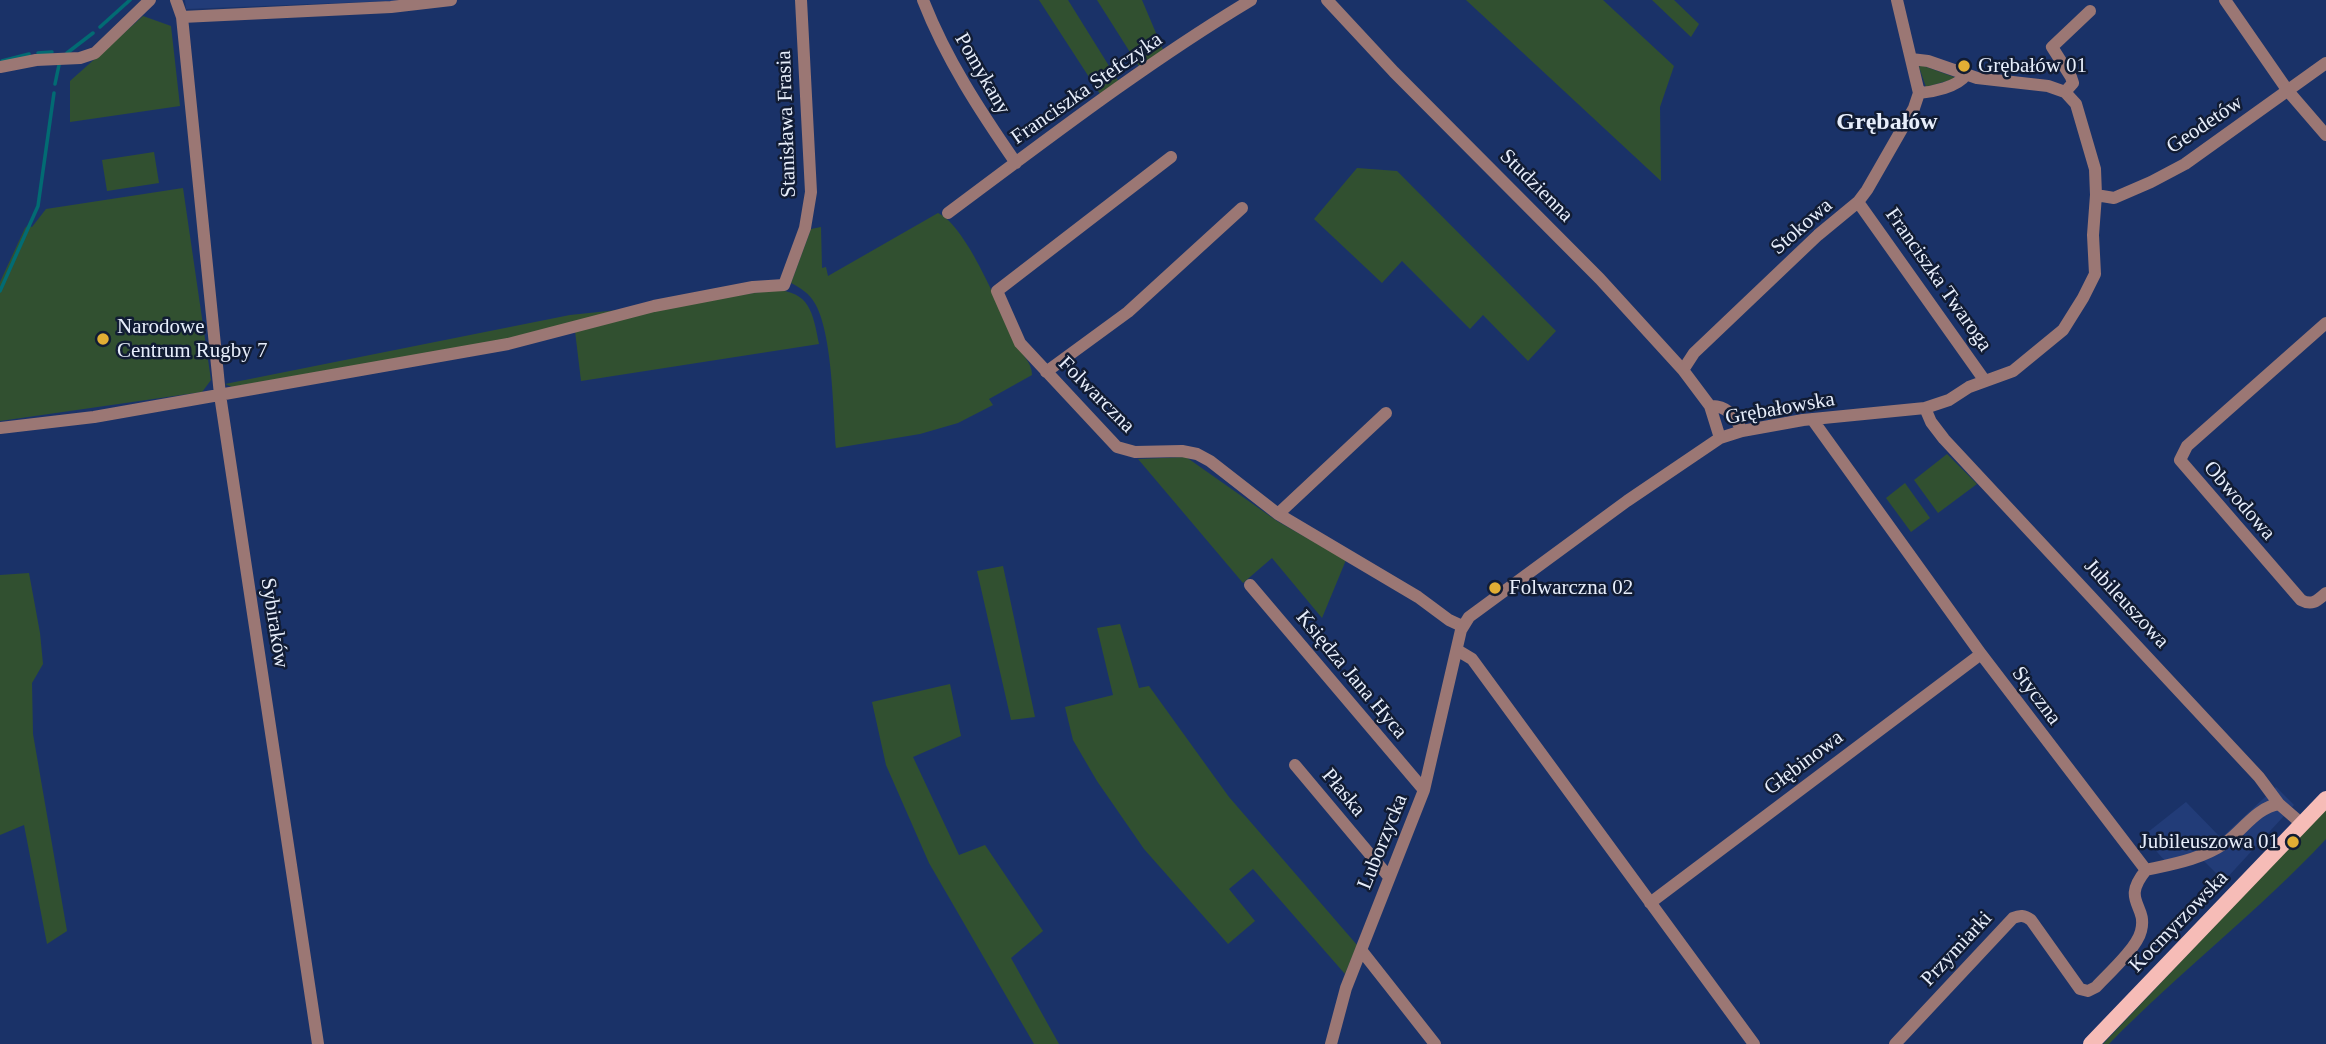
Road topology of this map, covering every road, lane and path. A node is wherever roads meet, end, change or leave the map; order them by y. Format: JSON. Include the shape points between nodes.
{"nodes":[{"id":1,"x":150,"y":0,"type":"edge"},
{"id":2,"x":176,"y":0,"type":"edge"},
{"id":3,"x":451,"y":0,"type":"edge"},
{"id":4,"x":801,"y":0,"type":"edge"},
{"id":5,"x":923,"y":0,"type":"edge"},
{"id":6,"x":1251,"y":0,"type":"edge"},
{"id":7,"x":1327,"y":0,"type":"edge"},
{"id":8,"x":1897,"y":0,"type":"edge"},
{"id":9,"x":2225,"y":0,"type":"edge"},
{"id":10,"x":2090,"y":11,"type":"dead end"},
{"id":11,"x":182,"y":17,"type":"junction"},
{"id":12,"x":1911,"y":59,"type":"junction"},
{"id":13,"x":2326,"y":63,"type":"edge"},
{"id":14,"x":0,"y":67,"type":"edge"},
{"id":15,"x":1966,"y":75,"type":"junction"},
{"id":16,"x":2288,"y":91,"type":"junction"},
{"id":17,"x":2065,"y":92,"type":"junction"},
{"id":18,"x":1919,"y":93,"type":"junction"},
{"id":19,"x":2326,"y":135,"type":"edge"},
{"id":20,"x":1171,"y":157,"type":"dead end"},
{"id":21,"x":1016,"y":163,"type":"junction"},
{"id":22,"x":2096,"y":195,"type":"junction"},
{"id":23,"x":1858,"y":202,"type":"junction"},
{"id":24,"x":1242,"y":208,"type":"dead end"},
{"id":25,"x":948,"y":213,"type":"dead end"},
{"id":26,"x":2326,"y":323,"type":"edge"},
{"id":27,"x":1683,"y":370,"type":"junction"},
{"id":28,"x":1046,"y":372,"type":"junction"},
{"id":29,"x":1985,"y":381,"type":"junction"},
{"id":30,"x":220,"y":395,"type":"junction"},
{"id":31,"x":1710,"y":406,"type":"junction"},
{"id":32,"x":1925,"y":408,"type":"junction"},
{"id":33,"x":1386,"y":413,"type":"dead end"},
{"id":34,"x":1812,"y":419,"type":"junction"},
{"id":35,"x":0,"y":428,"type":"edge"},
{"id":36,"x":1742,"y":431,"type":"junction"},
{"id":37,"x":1720,"y":438,"type":"junction"},
{"id":38,"x":1278,"y":514,"type":"junction"},
{"id":39,"x":1250,"y":585,"type":"dead end"},
{"id":40,"x":2326,"y":593,"type":"edge"},
{"id":41,"x":1462,"y":626,"type":"junction"},
{"id":42,"x":1457,"y":650,"type":"junction"},
{"id":43,"x":1981,"y":654,"type":"junction"},
{"id":44,"x":1295,"y":765,"type":"dead end"},
{"id":45,"x":1424,"y":790,"type":"junction"},
{"id":46,"x":2326,"y":799,"type":"edge"},
{"id":47,"x":2279,"y":804,"type":"junction"},
{"id":48,"x":2302,"y":824,"type":"junction"},
{"id":49,"x":2146,"y":870,"type":"junction"},
{"id":50,"x":1389,"y":877,"type":"junction"},
{"id":51,"x":1650,"y":903,"type":"junction"},
{"id":52,"x":1361,"y":950,"type":"junction"},
{"id":53,"x":318,"y":1044,"type":"edge"},
{"id":54,"x":1331,"y":1044,"type":"edge"},
{"id":55,"x":1435,"y":1044,"type":"edge"},
{"id":56,"x":1754,"y":1044,"type":"edge"},
{"id":57,"x":1895,"y":1044,"type":"edge"},
{"id":58,"x":2091,"y":1044,"type":"edge"}],
"edges":[{"from":1,"to":14,"type":"street","via":[[95,52],[80,58]]},
{"from":2,"to":11,"type":"street","name":"Sybiraków"},
{"from":3,"to":11,"type":"street"},
{"from":4,"to":30,"type":"street","name":"Stanisława Frasia","via":[[811,192],[805,228],[784,285],[654,306],[508,344]]},
{"from":5,"to":21,"type":"street","name":"Pomykany","via":[[960,78]]},
{"from":6,"to":21,"type":"street","name":"Franciszka Stefczyka"},
{"from":7,"to":27,"type":"street","name":"Studzienna"},
{"from":8,"to":12,"type":"street"},
{"from":9,"to":16,"type":"street"},
{"from":10,"to":17,"type":"street","via":[[2052,47],[2073,83]]},
{"from":11,"to":30,"type":"street","name":"Sybiraków"},
{"from":12,"to":15,"type":"street"},
{"from":12,"to":18,"type":"street"},
{"from":13,"to":16,"type":"street","name":"Geodetów"},
{"from":15,"to":17,"type":"street"},
{"from":15,"to":18,"type":"street","via":[[1959,82]]},
{"from":16,"to":19,"type":"street"},
{"from":16,"to":22,"type":"street","name":"Geodetów","via":[[2151,183],[2114,198]]},
{"from":17,"to":22,"type":"street","name":"Grębałowska","via":[[2076,104],[2083,124],[2095,169]]},
{"from":18,"to":23,"type":"street","name":"Stokowa"},
{"from":20,"to":28,"type":"street","name":"Folwarczna","via":[[998,292],[1016,336]]},
{"from":21,"to":25,"type":"street","name":"Franciszka Stefczyka"},
{"from":22,"to":29,"type":"street","name":"Grębałowska","via":[[2095,274],[2083,298],[2063,330],[2046,346],[2013,372]]},
{"from":23,"to":27,"type":"street","name":"Stokowa","via":[[1694,353]]},
{"from":23,"to":29,"type":"street","name":"Franciszka Twaroga"},
{"from":24,"to":28,"type":"street","via":[[1128,312]]},
{"from":26,"to":40,"type":"street","name":"Obwodowa","via":[[2187,446],[2180,460],[2301,600],[2316,602]]},
{"from":27,"to":31,"type":"street","name":"Studzienna"},
{"from":28,"to":38,"type":"street","name":"Folwarczna","via":[[1117,447],[1135,453],[1197,454]]},
{"from":29,"to":32,"type":"street","name":"Grębałowska"},
{"from":30,"to":35,"type":"street"},
{"from":30,"to":53,"type":"street","name":"Sybiraków"},
{"from":31,"to":36,"type":"street","name":"Studzienna","via":[[1731,413]]},
{"from":31,"to":37,"type":"street","name":"Studzienna"},
{"from":32,"to":34,"type":"street","name":"Grębałowska"},
{"from":32,"to":47,"type":"street","name":"Jubileuszowa","via":[[1944,439],[2259,777]]},
{"from":33,"to":38,"type":"street"},
{"from":34,"to":36,"type":"street","name":"Grębałowska"},
{"from":34,"to":43,"type":"street","name":"Styczna"},
{"from":36,"to":37,"type":"street","name":"Grębałowska"},
{"from":37,"to":41,"type":"street","name":"Grębałowska","via":[[1514,582]]},
{"from":38,"to":41,"type":"street","name":"Folwarczna"},
{"from":39,"to":45,"type":"street","name":"Księdza Jana Hyca"},
{"from":41,"to":42,"type":"street"},
{"from":42,"to":45,"type":"street","name":"Luborzycka"},
{"from":42,"to":51,"type":"street","via":[[1472,659]]},
{"from":43,"to":49,"type":"street","name":"Styczna"},
{"from":43,"to":51,"type":"street","name":"Głębinowa"},
{"from":44,"to":50,"type":"street","name":"Płaska"},
{"from":45,"to":50,"type":"street","name":"Luborzycka"},
{"from":46,"to":48,"type":"main road","name":"Kocmyrzowska"},
{"from":47,"to":48,"type":"street","name":"Jubileuszowa"},
{"from":47,"to":49,"type":"street","via":[[2264,809],[2224,844],[2192,859]]},
{"from":48,"to":58,"type":"main road","name":"Kocmyrzowska"},
{"from":49,"to":57,"type":"street","name":"Przymiarki","via":[[2134,890],[2142,917],[2141,933],[2096,987],[2080,989],[2031,920],[2019,915]]},
{"from":50,"to":52,"type":"street","name":"Luborzycka"},
{"from":51,"to":56,"type":"street"},
{"from":52,"to":54,"type":"street","name":"Luborzycka"},
{"from":52,"to":55,"type":"street"}]}
